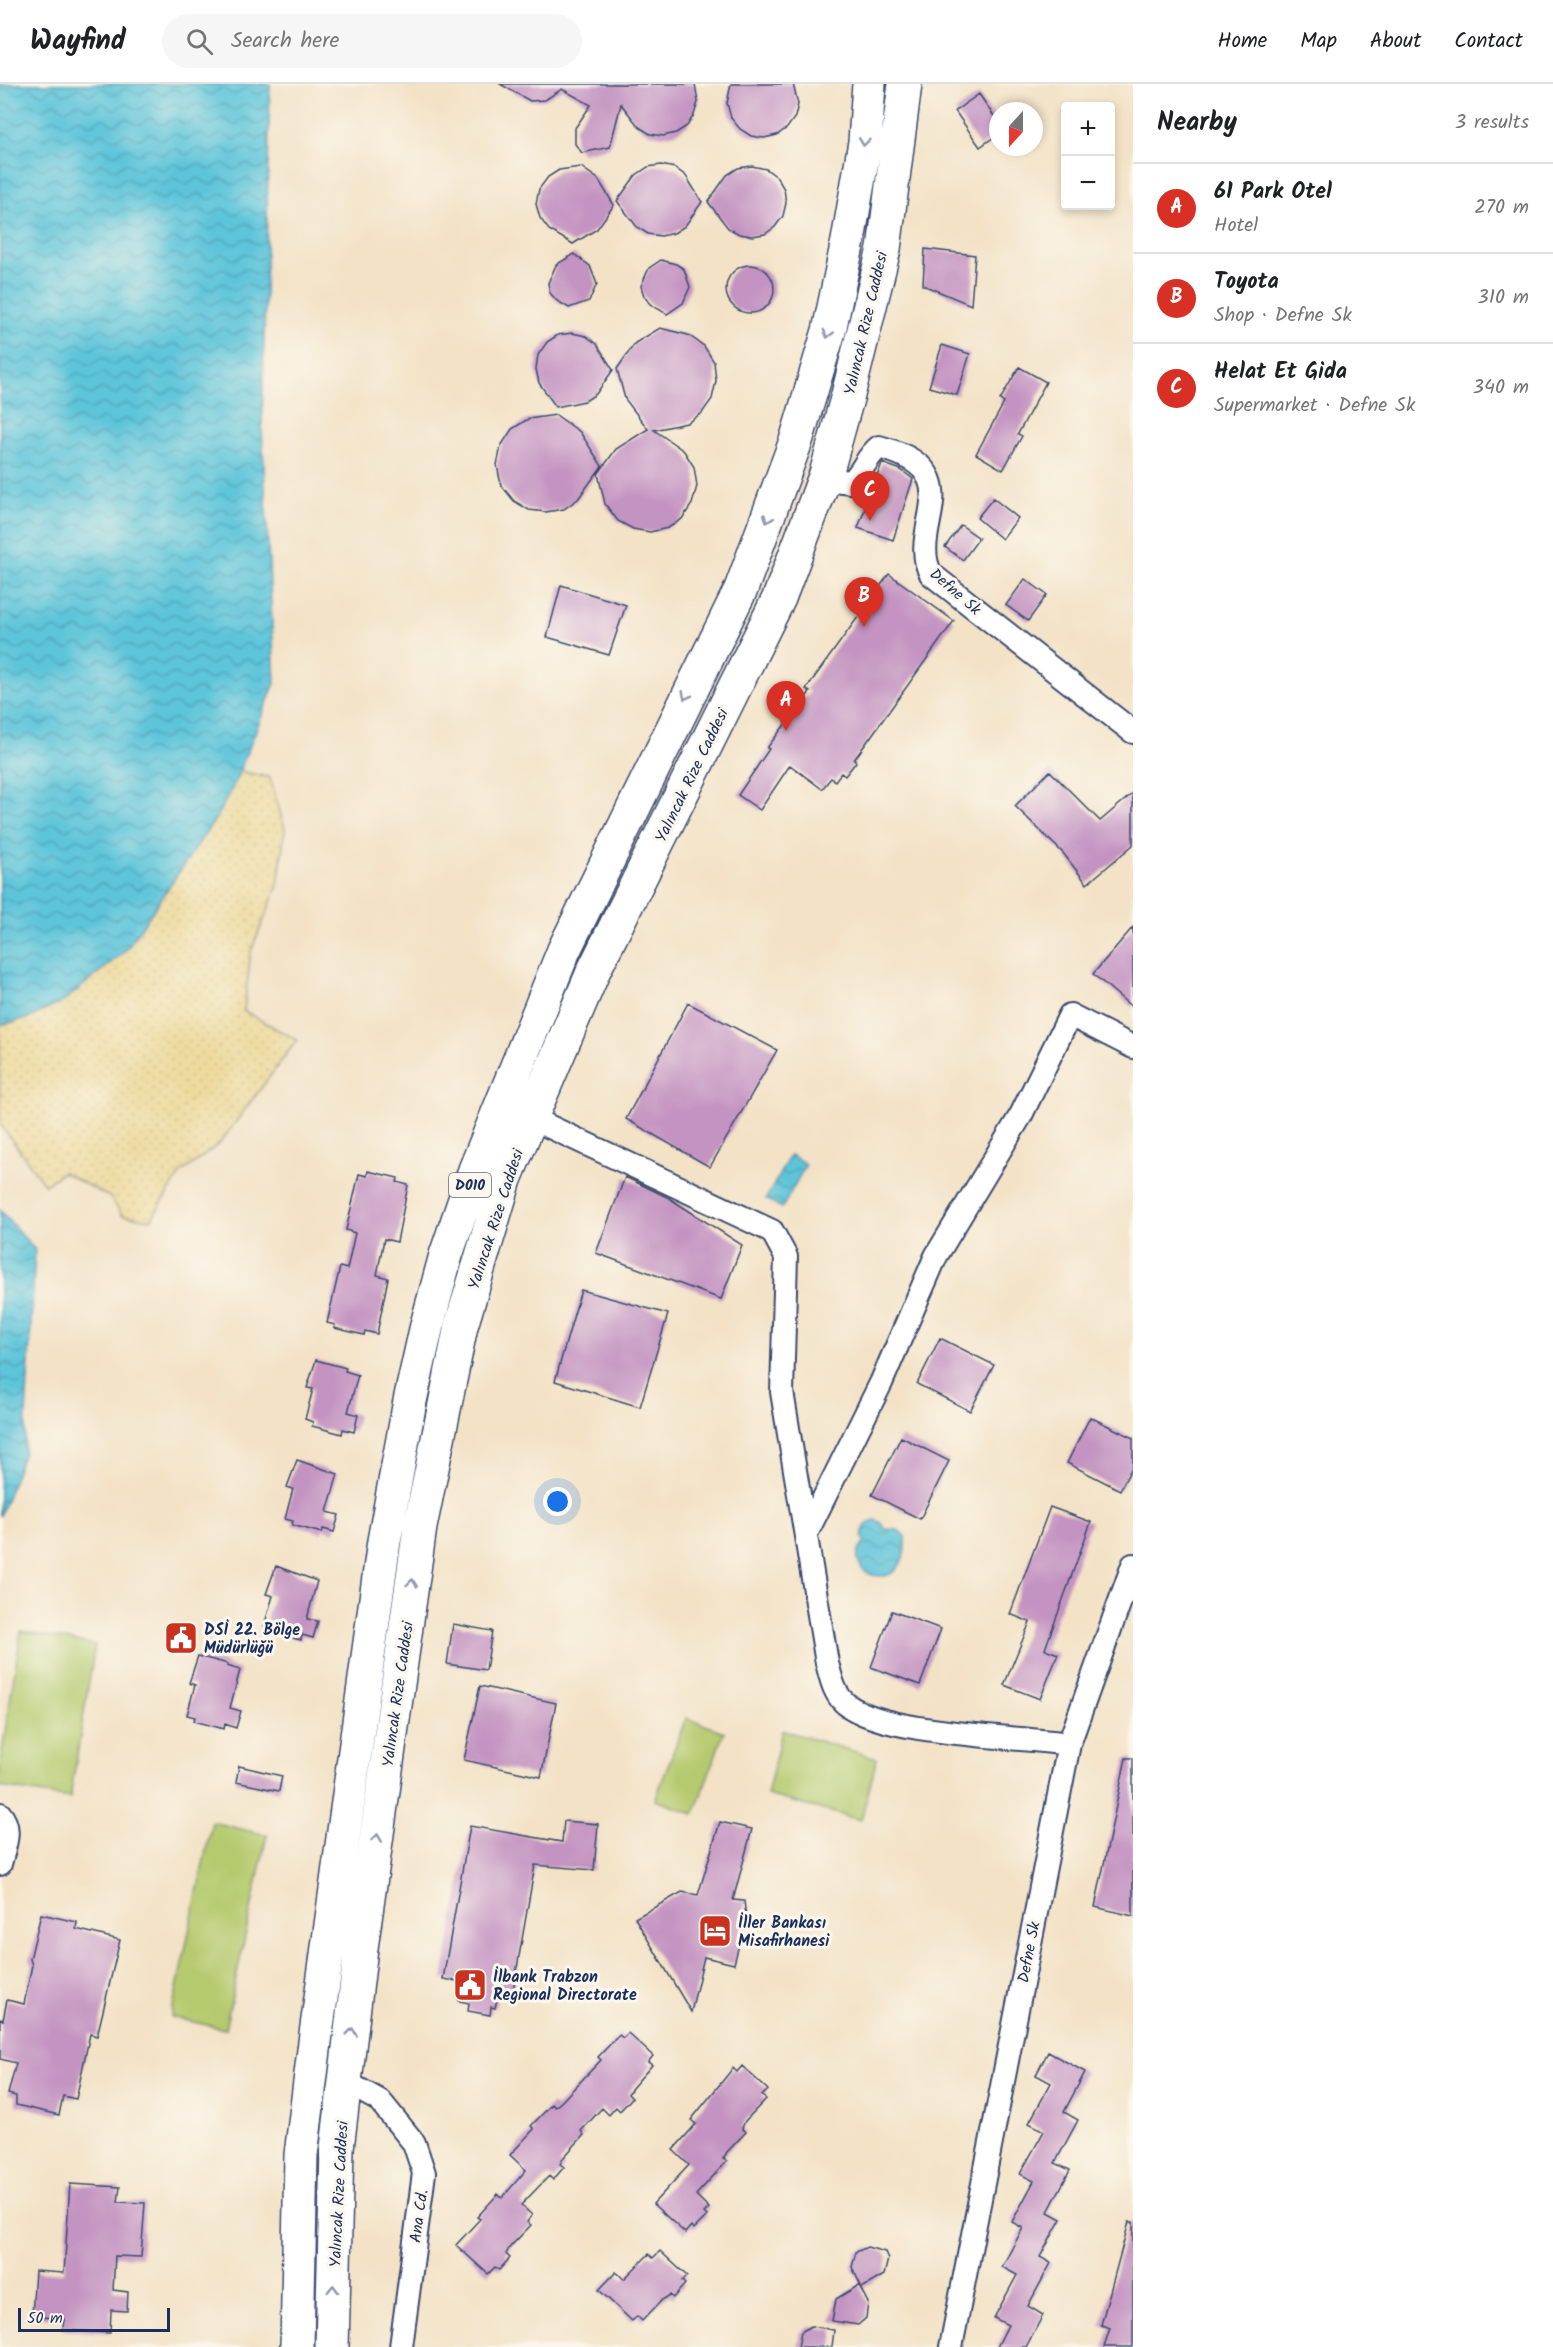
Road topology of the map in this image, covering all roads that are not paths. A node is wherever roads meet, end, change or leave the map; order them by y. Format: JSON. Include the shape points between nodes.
{"nodes":[{"id":1,"x":869,"y":84,"type":"edge"},
{"id":2,"x":905,"y":84,"type":"edge"},
{"id":3,"x":824,"y":479,"type":"junction"},
{"id":4,"x":1133,"y":732,"type":"edge"},
{"id":5,"x":1133,"y":1047,"type":"edge"},
{"id":6,"x":531,"y":1119,"type":"junction"},
{"id":7,"x":806,"y":1534,"type":"junction"},
{"id":8,"x":1133,"y":1565,"type":"edge"},
{"id":9,"x":1069,"y":1744,"type":"junction"},
{"id":10,"x":0,"y":1814,"type":"edge"},
{"id":11,"x":0,"y":1864,"type":"edge"},
{"id":12,"x":346,"y":2082,"type":"junction"},
{"id":13,"x":297,"y":2347,"type":"edge"},
{"id":14,"x":332,"y":2347,"type":"edge"},
{"id":15,"x":401,"y":2347,"type":"edge"},
{"id":16,"x":951,"y":2347,"type":"edge"}],
"edges":[{"from":1,"to":13,"type":"highway","name":"Yalıncak Rize Caddesi","number":"D010","one_way":true,"via":[[865,142],[848,241],[829,331],[796,441],[741,589],[564,951],[475,1170],[446,1255],[428,1325],[384,1541],[315,2045],[301,2156]]},
{"from":2,"to":3,"type":"highway","name":"Yalıncak Rize Caddesi","via":[[884,249]]},
{"from":3,"to":4,"type":"street","name":"Defne Sk","via":[[851,482],[879,447],[915,462],[930,481],[933,503],[925,562],[932,574]]},
{"from":3,"to":6,"type":"highway","name":"Yalıncak Rize Caddesi","via":[[779,598],[594,970]]},
{"from":5,"to":7,"type":"street","via":[[1070,1015],[1022,1114],[936,1256],[881,1383]]},
{"from":6,"to":7,"type":"street","via":[[772,1231],[786,1257],[782,1392]]},
{"from":12,"to":6,"type":"highway","name":"Yalıncak Rize Caddesi","one_way":true,"via":[[420,1527],[440,1420],[467,1304],[505,1179]]},
{"from":7,"to":9,"type":"street","via":[[827,1663],[835,1692],[845,1703],[860,1713],[924,1729]]},
{"from":8,"to":9,"type":"street","name":"Defne Sk"},
{"from":9,"to":16,"type":"street","name":"Defne Sk"},
{"from":10,"to":11,"type":"street","via":[[8,1833]]},
{"from":14,"to":12,"type":"highway","name":"Yalıncak Rize Caddesi","one_way":true,"via":[[337,2148]]},
{"from":12,"to":15,"type":"street","name":"Ana Cd.","via":[[380,2101],[414,2143],[424,2173]]}]}
